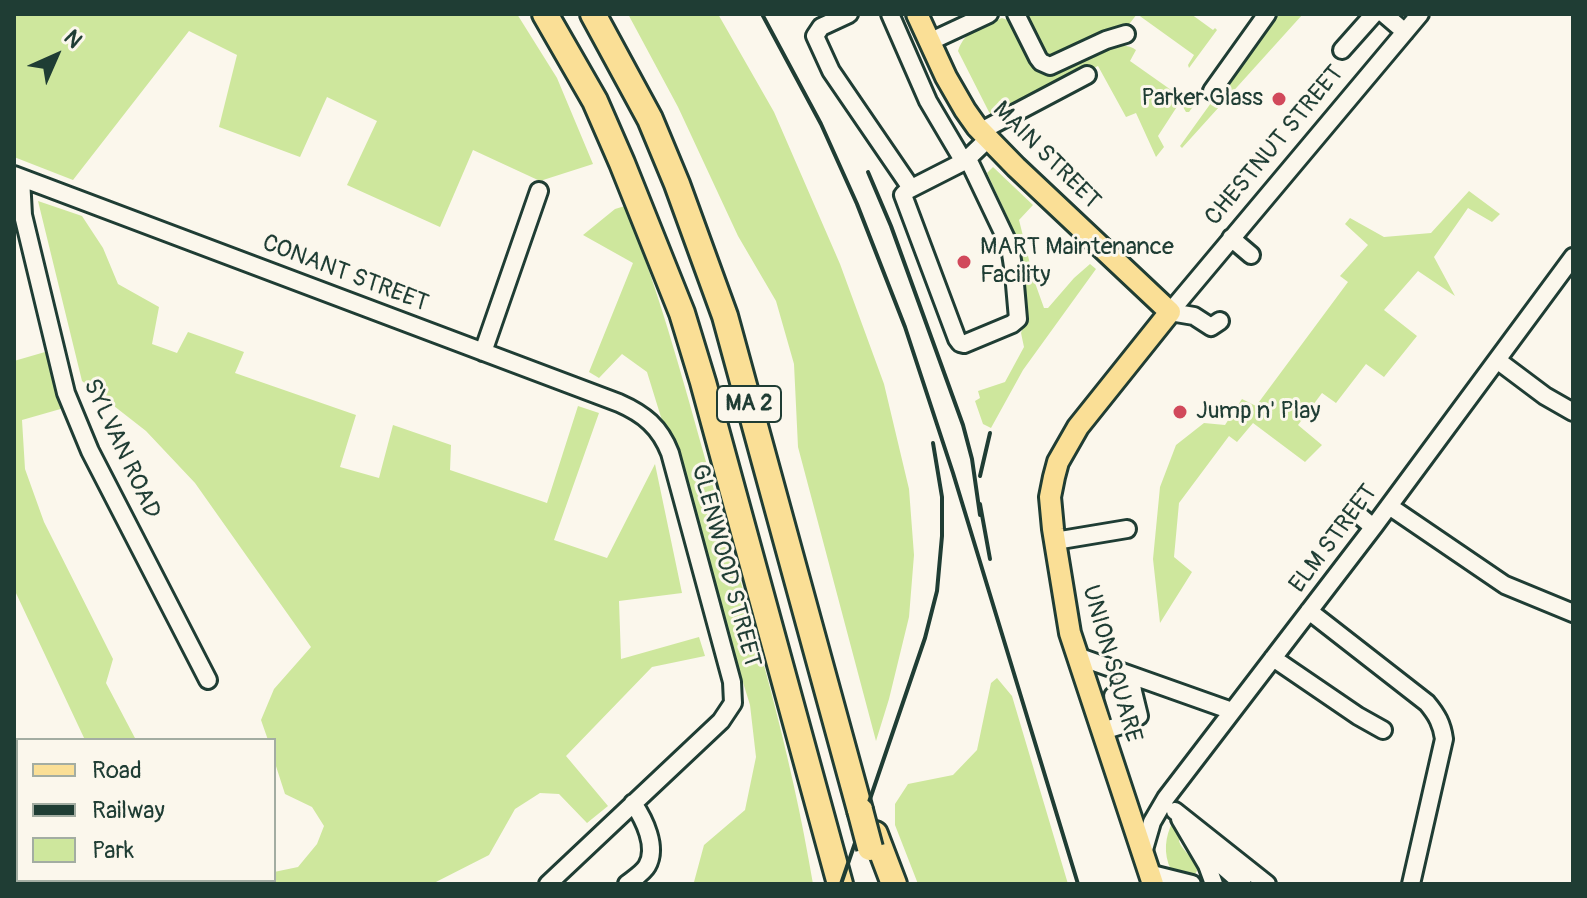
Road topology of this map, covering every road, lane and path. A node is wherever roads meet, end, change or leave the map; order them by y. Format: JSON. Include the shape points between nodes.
{"nodes":[{"id":1,"x":532,"y":14,"type":"edge"},
{"id":2,"x":545,"y":14,"type":"edge"},
{"id":3,"x":593,"y":14,"type":"edge"},
{"id":4,"x":849,"y":14,"type":"edge"},
{"id":5,"x":890,"y":14,"type":"edge"},
{"id":6,"x":917,"y":14,"type":"edge"},
{"id":7,"x":989,"y":14,"type":"edge"},
{"id":8,"x":1016,"y":14,"type":"edge"},
{"id":9,"x":1267,"y":14,"type":"edge"},
{"id":10,"x":1374,"y":14,"type":"edge"},
{"id":11,"x":1384,"y":14,"type":"edge"},
{"id":12,"x":1420,"y":14,"type":"edge"},
{"id":13,"x":1405,"y":32,"type":"junction"},
{"id":14,"x":1126,"y":34,"type":"dead end"},
{"id":15,"x":933,"y":50,"type":"junction"},
{"id":16,"x":1342,"y":50,"type":"dead end"},
{"id":17,"x":914,"y":70,"type":"junction"},
{"id":18,"x":1087,"y":75,"type":"dead end"},
{"id":19,"x":587,"y":90,"type":"junction"},
{"id":20,"x":1212,"y":91,"type":"dead end"},
{"id":21,"x":956,"y":95,"type":"junction"},
{"id":22,"x":932,"y":109,"type":"junction"},
{"id":23,"x":985,"y":135,"type":"junction"},
{"id":24,"x":966,"y":161,"type":"junction"},
{"id":25,"x":18,"y":176,"type":"edge"},
{"id":26,"x":911,"y":188,"type":"junction"},
{"id":27,"x":539,"y":191,"type":"dead end"},
{"id":28,"x":1231,"y":238,"type":"junction"},
{"id":29,"x":1251,"y":255,"type":"dead end"},
{"id":30,"x":1573,"y":257,"type":"edge"},
{"id":31,"x":1170,"y":312,"type":"junction"},
{"id":32,"x":1220,"y":321,"type":"dead end"},
{"id":33,"x":483,"y":352,"type":"junction"},
{"id":34,"x":1497,"y":360,"type":"junction"},
{"id":35,"x":1573,"y":412,"type":"edge"},
{"id":36,"x":655,"y":426,"type":"joint"},
{"id":37,"x":1057,"y":465,"type":"joint"},
{"id":38,"x":1389,"y":506,"type":"junction"},
{"id":39,"x":1354,"y":511,"type":"dead end"},
{"id":40,"x":1373,"y":527,"type":"junction"},
{"id":41,"x":1127,"y":529,"type":"dead end"},
{"id":42,"x":1055,"y":541,"type":"junction"},
{"id":43,"x":1309,"y":611,"type":"junction"},
{"id":44,"x":1573,"y":613,"type":"edge"},
{"id":45,"x":1077,"y":656,"type":"junction"},
{"id":46,"x":1273,"y":658,"type":"junction"},
{"id":47,"x":208,"y":680,"type":"dead end"},
{"id":48,"x":1131,"y":682,"type":"junction"},
{"id":49,"x":1232,"y":711,"type":"junction"},
{"id":50,"x":1112,"y":728,"type":"junction"},
{"id":51,"x":1383,"y":730,"type":"dead end"},
{"id":52,"x":633,"y":803,"type":"junction"},
{"id":53,"x":1170,"y":804,"type":"junction"},
{"id":54,"x":873,"y":841,"type":"junction"},
{"id":55,"x":1193,"y":841,"type":"junction"},
{"id":56,"x":1148,"y":871,"type":"edge"},
{"id":57,"x":835,"y":879,"type":"edge"},
{"id":58,"x":548,"y":884,"type":"edge"},
{"id":59,"x":627,"y":884,"type":"edge"},
{"id":60,"x":880,"y":884,"type":"edge"},
{"id":61,"x":894,"y":884,"type":"edge"},
{"id":62,"x":1192,"y":884,"type":"edge"},
{"id":63,"x":1214,"y":884,"type":"edge"},
{"id":64,"x":1243,"y":884,"type":"edge"},
{"id":65,"x":1267,"y":884,"type":"edge"},
{"id":66,"x":1411,"y":884,"type":"edge"}],
"edges":[{"from":1,"to":19,"type":"highway"},
{"from":2,"to":19,"type":"highway","number":"MA 2"},
{"from":3,"to":54,"type":"highway","number":"MA 2","bridge":true,"via":[[650,119],[725,316]]},
{"from":4,"to":26,"type":"street","via":[[821,27],[815,36],[831,71]]},
{"from":5,"to":17,"type":"street"},
{"from":6,"to":15,"type":"main road","name":"MAIN STREET"},
{"from":7,"to":15,"type":"street"},
{"from":8,"to":14,"type":"street","via":[[1038,58],[1050,66]]},
{"from":9,"to":20,"type":"street"},
{"from":10,"to":16,"type":"street"},
{"from":11,"to":13,"type":"street"},
{"from":12,"to":13,"type":"street","name":"CHESTNUT STREET"},
{"from":13,"to":28,"type":"street","name":"CHESTNUT STREET"},
{"from":15,"to":17,"type":"street"},
{"from":15,"to":21,"type":"main road","name":"MAIN STREET"},
{"from":17,"to":22,"type":"street"},
{"from":18,"to":23,"type":"street"},
{"from":19,"to":57,"type":"highway","number":"MA 2","via":[[682,313]]},
{"from":21,"to":22,"type":"street"},
{"from":21,"to":23,"type":"main road","name":"MAIN STREET"},
{"from":22,"to":24,"type":"street"},
{"from":23,"to":24,"type":"street"},
{"from":23,"to":31,"type":"main road","name":"MAIN STREET"},
{"from":24,"to":26,"type":"street"},
{"from":24,"to":26,"type":"street","via":[[1010,247],[1015,323],[960,343],[903,195]]},
{"from":25,"to":33,"type":"street","name":"CONANT STREET"},
{"from":25,"to":47,"type":"street","name":"SYLVAN ROAD","via":[[72,411]]},
{"from":27,"to":33,"type":"street"},
{"from":28,"to":29,"type":"street"},
{"from":28,"to":31,"type":"street","name":"CHESTNUT STREET"},
{"from":30,"to":34,"type":"street","name":"ELM STREET"},
{"from":31,"to":32,"type":"street","via":[[1194,316],[1211,327]]},
{"from":31,"to":37,"type":"main road","name":"CHESTNUT STREET","via":[[1081,423]]},
{"from":33,"to":36,"type":"street","name":"CONANT STREET","via":[[619,403]]},
{"from":34,"to":35,"type":"street"},
{"from":34,"to":38,"type":"street","name":"ELM STREET"},
{"from":36,"to":52,"type":"street","name":"GLENWOOD STREET","via":[[670,453],[734,693],[721,721]]},
{"from":37,"to":42,"type":"main road","name":"UNION SQUARE","via":[[1050,497]]},
{"from":38,"to":40,"type":"street","name":"ELM STREET"},
{"from":38,"to":44,"type":"street","via":[[1505,585]]},
{"from":39,"to":40,"type":"street"},
{"from":40,"to":43,"type":"street","name":"ELM STREET"},
{"from":41,"to":42,"type":"street"},
{"from":42,"to":45,"type":"main road","name":"UNION SQUARE"},
{"from":43,"to":46,"type":"street","name":"ELM STREET"},
{"from":43,"to":66,"type":"street","via":[[1427,703],[1443,728]]},
{"from":45,"to":48,"type":"street"},
{"from":45,"to":50,"type":"main road","name":"UNION SQUARE"},
{"from":46,"to":49,"type":"street","name":"ELM STREET","via":[[1257,691]]},
{"from":46,"to":51,"type":"street"},
{"from":48,"to":49,"type":"street"},
{"from":48,"to":50,"type":"street","via":[[1139,716]]},
{"from":49,"to":53,"type":"street","name":"ELM STREET","via":[[1209,754]]},
{"from":50,"to":56,"type":"main road","name":"UNION SQUARE"},
{"from":52,"to":58,"type":"street","name":"GLENWOOD STREET"},
{"from":52,"to":59,"type":"street","via":[[651,854],[646,867]]},
{"from":53,"to":55,"type":"street"},
{"from":53,"to":56,"type":"street","name":"ELM STREET","via":[[1148,831]]},
{"from":53,"to":65,"type":"street"},
{"from":54,"to":60,"type":"highway","number":"MA 2"},
{"from":54,"to":61,"type":"highway"},
{"from":55,"to":63,"type":"street"},
{"from":55,"to":64,"type":"street"},
{"from":56,"to":62,"type":"street"}]}
